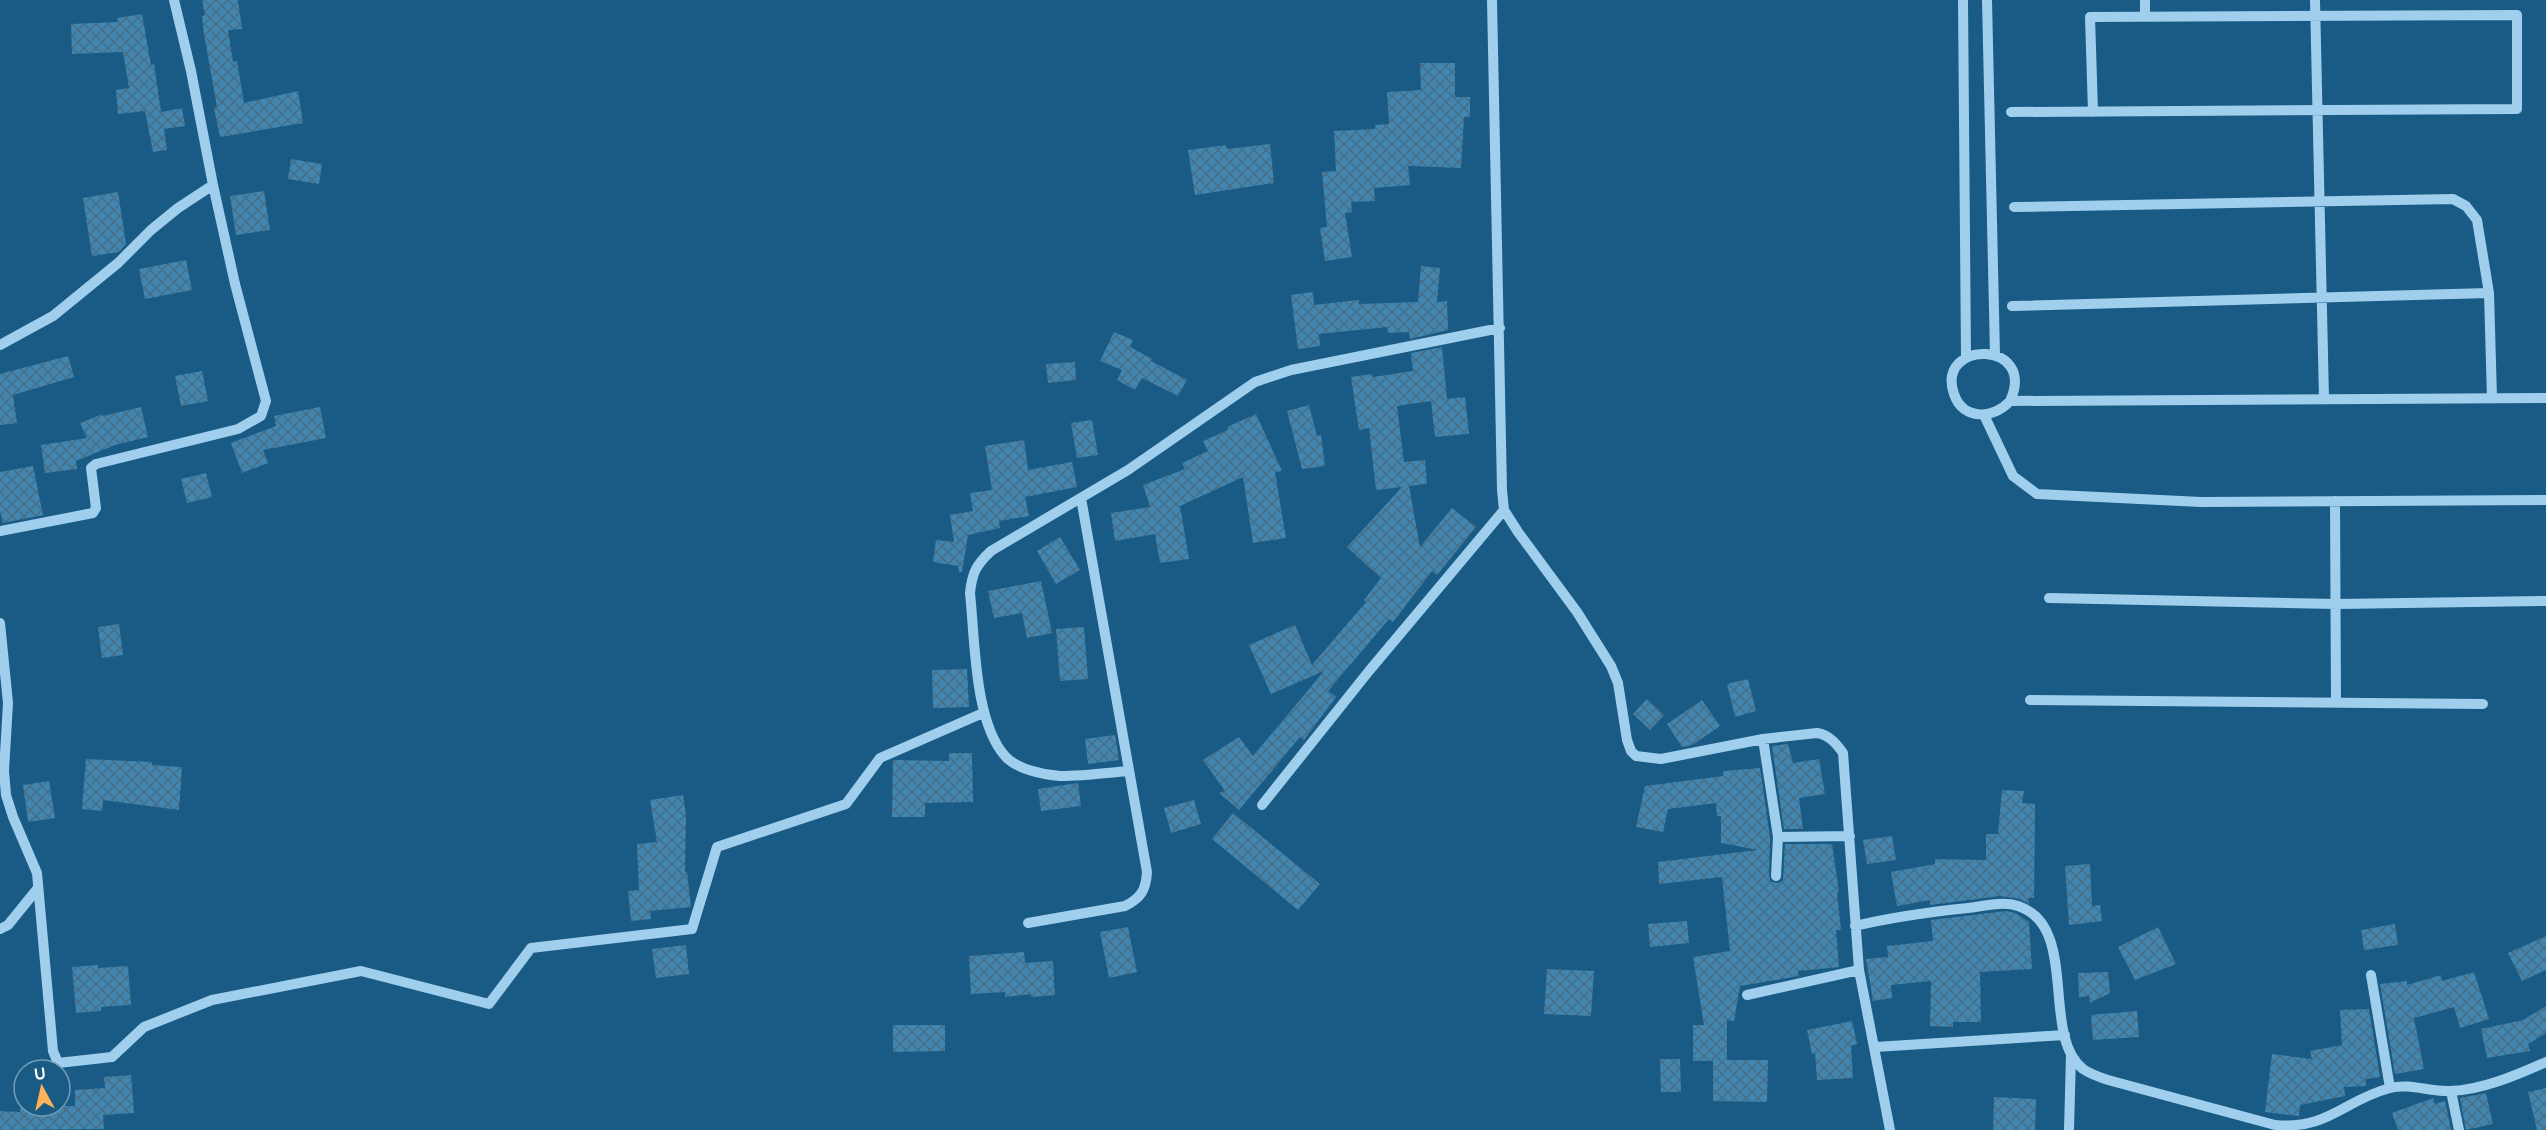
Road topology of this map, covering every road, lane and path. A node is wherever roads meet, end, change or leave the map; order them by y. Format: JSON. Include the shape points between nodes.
{"nodes":[{"id":1,"x":174,"y":0,"type":"edge"},
{"id":2,"x":1492,"y":0,"type":"edge"},
{"id":3,"x":1963,"y":0,"type":"edge"},
{"id":4,"x":1987,"y":0,"type":"edge"},
{"id":5,"x":2145,"y":0,"type":"edge"},
{"id":6,"x":2315,"y":0,"type":"edge"},
{"id":7,"x":2315,"y":16,"type":"junction"},
{"id":8,"x":2145,"y":17,"type":"junction"},
{"id":9,"x":2317,"y":110,"type":"junction"},
{"id":10,"x":2011,"y":112,"type":"dead end"},
{"id":11,"x":2093,"y":112,"type":"junction"},
{"id":12,"x":213,"y":185,"type":"junction"},
{"id":13,"x":2319,"y":202,"type":"junction"},
{"id":14,"x":2014,"y":207,"type":"dead end"},
{"id":15,"x":2489,"y":293,"type":"junction"},
{"id":16,"x":2321,"y":298,"type":"junction"},
{"id":17,"x":2012,"y":306,"type":"dead end"},
{"id":18,"x":1500,"y":328,"type":"junction"},
{"id":19,"x":0,"y":345,"type":"edge"},
{"id":20,"x":1995,"y":355,"type":"junction"},
{"id":21,"x":1966,"y":358,"type":"junction"},
{"id":22,"x":2492,"y":398,"type":"junction"},
{"id":23,"x":2546,"y":398,"type":"edge"},
{"id":24,"x":2324,"y":399,"type":"junction"},
{"id":25,"x":2010,"y":401,"type":"junction"},
{"id":26,"x":1984,"y":415,"type":"junction"},
{"id":27,"x":1081,"y":498,"type":"junction"},
{"id":28,"x":2546,"y":500,"type":"edge"},
{"id":29,"x":2335,"y":501,"type":"junction"},
{"id":30,"x":1504,"y":510,"type":"junction"},
{"id":31,"x":0,"y":531,"type":"edge"},
{"id":32,"x":2049,"y":598,"type":"dead end"},
{"id":33,"x":2546,"y":601,"type":"edge"},
{"id":34,"x":2337,"y":604,"type":"junction"},
{"id":35,"x":0,"y":625,"type":"edge"},
{"id":36,"x":2030,"y":700,"type":"dead end"},
{"id":37,"x":2336,"y":701,"type":"junction"},
{"id":38,"x":2483,"y":705,"type":"dead end"},
{"id":39,"x":983,"y":713,"type":"junction"},
{"id":40,"x":1763,"y":740,"type":"junction"},
{"id":41,"x":3,"y":758,"type":"edge"},
{"id":42,"x":1128,"y":771,"type":"junction"},
{"id":43,"x":1262,"y":805,"type":"dead end"},
{"id":44,"x":1850,"y":836,"type":"junction"},
{"id":45,"x":1778,"y":837,"type":"junction"},
{"id":46,"x":1776,"y":876,"type":"dead end"},
{"id":47,"x":38,"y":888,"type":"junction"},
{"id":48,"x":1028,"y":923,"type":"dead end"},
{"id":49,"x":1855,"y":926,"type":"junction"},
{"id":50,"x":0,"y":929,"type":"edge"},
{"id":51,"x":1858,"y":970,"type":"junction"},
{"id":52,"x":2371,"y":975,"type":"dead end"},
{"id":53,"x":1747,"y":995,"type":"dead end"},
{"id":54,"x":2065,"y":1035,"type":"junction"},
{"id":55,"x":1875,"y":1047,"type":"junction"},
{"id":56,"x":2071,"y":1055,"type":"junction"},
{"id":57,"x":2546,"y":1062,"type":"edge"},
{"id":58,"x":2390,"y":1088,"type":"junction"},
{"id":59,"x":2451,"y":1091,"type":"junction"},
{"id":60,"x":1890,"y":1130,"type":"edge"},
{"id":61,"x":2069,"y":1130,"type":"edge"},
{"id":62,"x":2459,"y":1130,"type":"edge"}],
"edges":[{"from":1,"to":12,"type":"street"},
{"from":2,"to":18,"type":"street"},
{"from":3,"to":21,"type":"street"},
{"from":4,"to":20,"type":"street"},
{"from":5,"to":8,"type":"street"},
{"from":6,"to":7,"type":"street"},
{"from":7,"to":8,"type":"street"},
{"from":7,"to":9,"type":"street"},
{"from":7,"to":9,"type":"street","via":[[2517,15],[2517,109]]},
{"from":8,"to":11,"type":"street","via":[[2090,17]]},
{"from":9,"to":11,"type":"street"},
{"from":9,"to":13,"type":"street"},
{"from":10,"to":11,"type":"street"},
{"from":12,"to":19,"type":"street","via":[[151,230],[118,263],[53,316]]},
{"from":12,"to":31,"type":"street","via":[[266,401],[261,416],[238,429],[96,464],[91,468],[96,508],[93,513]]},
{"from":13,"to":14,"type":"street"},
{"from":13,"to":15,"type":"street","via":[[2453,199],[2466,206],[2477,220]]},
{"from":13,"to":16,"type":"street"},
{"from":15,"to":16,"type":"street"},
{"from":15,"to":22,"type":"street"},
{"from":16,"to":17,"type":"street"},
{"from":16,"to":24,"type":"street"},
{"from":18,"to":27,"type":"street","via":[[1353,356],[1255,382]]},
{"from":18,"to":30,"type":"street"},
{"from":20,"to":21,"type":"street","via":[[1975,354]]},
{"from":20,"to":25,"type":"street","via":[[2003,359],[2013,374]]},
{"from":21,"to":26,"type":"street","via":[[1954,374],[1954,393],[1965,410]]},
{"from":22,"to":23,"type":"street"},
{"from":22,"to":24,"type":"street"},
{"from":24,"to":25,"type":"street"},
{"from":25,"to":26,"type":"street"},
{"from":26,"to":29,"type":"street","via":[[2013,476],[2037,494],[2201,502]]},
{"from":27,"to":39,"type":"street","via":[[991,551],[972,574],[970,593]]},
{"from":27,"to":42,"type":"street"},
{"from":28,"to":29,"type":"street"},
{"from":29,"to":34,"type":"street"},
{"from":30,"to":40,"type":"street","via":[[1606,657],[1618,683],[1627,740],[1636,756],[1661,759]]},
{"from":30,"to":43,"type":"street"},
{"from":32,"to":34,"type":"street"},
{"from":33,"to":34,"type":"street"},
{"from":34,"to":37,"type":"street"},
{"from":35,"to":41,"type":"street","via":[[8,703]]},
{"from":36,"to":37,"type":"street"},
{"from":37,"to":38,"type":"street"},
{"from":39,"to":42,"type":"street","via":[[1006,758],[1024,767],[1059,776]]},
{"from":39,"to":47,"type":"street","via":[[880,758],[846,804],[717,847],[692,929],[531,948],[489,1004],[361,970],[212,1000],[144,1027],[112,1057],[58,1063],[53,1051]]},
{"from":40,"to":44,"type":"street","via":[[1816,733],[1824,734],[1839,747],[1843,753]]},
{"from":40,"to":45,"type":"street"},
{"from":41,"to":47,"type":"street","via":[[6,795],[37,873]]},
{"from":42,"to":48,"type":"street","via":[[1147,872],[1143,892],[1125,906]]},
{"from":44,"to":45,"type":"street"},
{"from":44,"to":49,"type":"street"},
{"from":45,"to":46,"type":"street"},
{"from":47,"to":50,"type":"street","via":[[8,925]]},
{"from":49,"to":51,"type":"street"},
{"from":49,"to":54,"type":"street","via":[[2005,903],[2031,911],[2048,931]]},
{"from":51,"to":53,"type":"street"},
{"from":51,"to":55,"type":"street"},
{"from":52,"to":58,"type":"street"},
{"from":54,"to":55,"type":"street"},
{"from":54,"to":56,"type":"street"},
{"from":55,"to":60,"type":"street"},
{"from":56,"to":58,"type":"street","via":[[2093,1075],[2275,1125],[2318,1122]]},
{"from":56,"to":61,"type":"street"},
{"from":57,"to":59,"type":"street","via":[[2488,1084]]},
{"from":58,"to":59,"type":"street"},
{"from":59,"to":62,"type":"street"}]}
